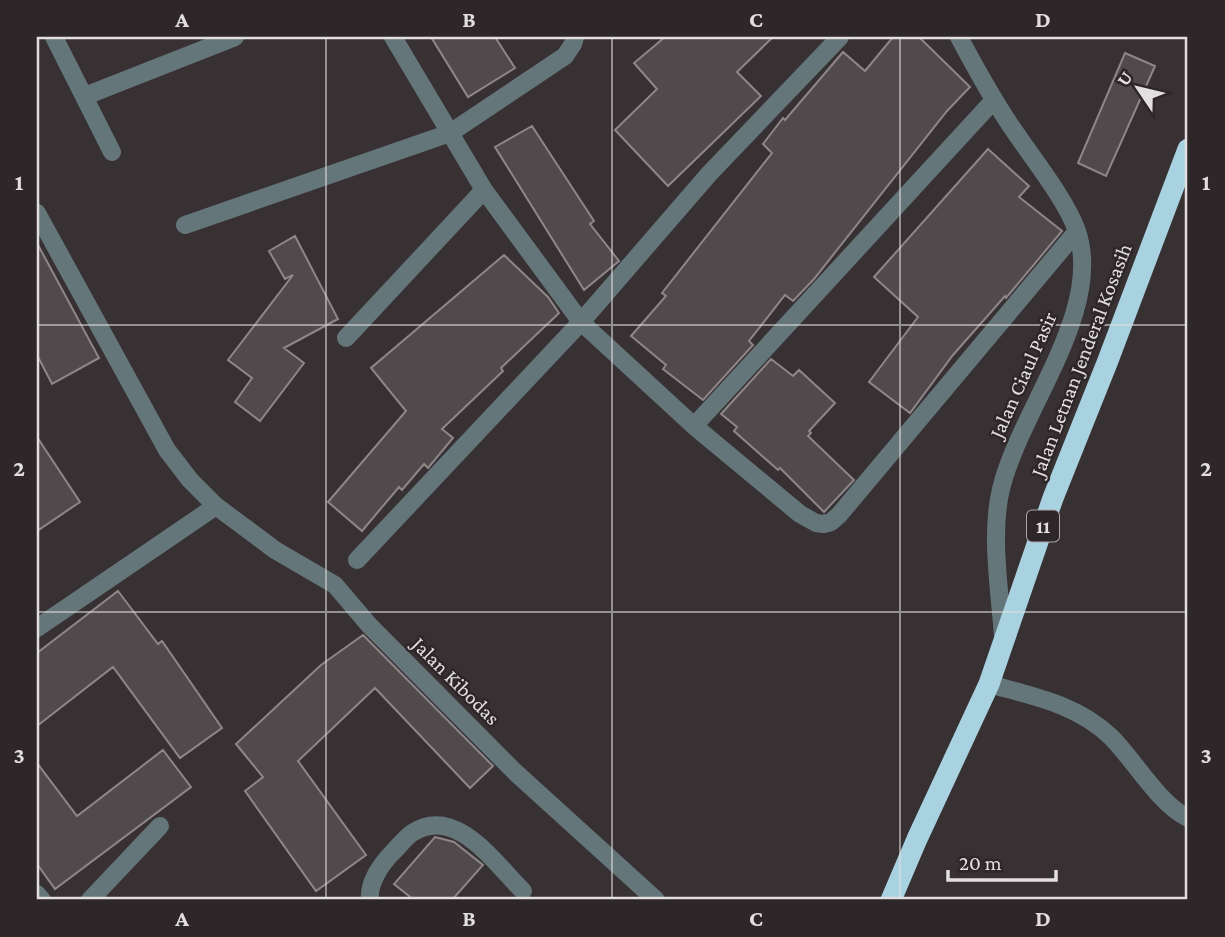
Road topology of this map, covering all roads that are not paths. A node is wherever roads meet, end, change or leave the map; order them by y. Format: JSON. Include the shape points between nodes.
{"nodes":[{"id":1,"x":54,"y":37,"type":"edge"},
{"id":2,"x":235,"y":37,"type":"edge"},
{"id":3,"x":393,"y":37,"type":"edge"},
{"id":4,"x":575,"y":37,"type":"edge"},
{"id":5,"x":840,"y":37,"type":"edge"},
{"id":6,"x":959,"y":37,"type":"edge"},
{"id":7,"x":85,"y":96,"type":"junction"},
{"id":8,"x":994,"y":100,"type":"junction"},
{"id":9,"x":450,"y":133,"type":"junction"},
{"id":10,"x":1188,"y":149,"type":"edge"},
{"id":11,"x":111,"y":152,"type":"dead end"},
{"id":12,"x":484,"y":190,"type":"junction"},
{"id":13,"x":37,"y":213,"type":"edge"},
{"id":14,"x":184,"y":225,"type":"dead end"},
{"id":15,"x":1077,"y":231,"type":"junction"},
{"id":16,"x":581,"y":322,"type":"junction"},
{"id":17,"x":345,"y":338,"type":"dead end"},
{"id":18,"x":694,"y":426,"type":"junction"},
{"id":19,"x":216,"y":506,"type":"junction"},
{"id":20,"x":357,"y":560,"type":"dead end"},
{"id":21,"x":37,"y":628,"type":"edge"},
{"id":22,"x":1003,"y":638,"type":"junction"},
{"id":23,"x":989,"y":684,"type":"junction"},
{"id":24,"x":1188,"y":818,"type":"edge"},
{"id":25,"x":160,"y":826,"type":"dead end"},
{"id":26,"x":37,"y":894,"type":"edge"},
{"id":27,"x":523,"y":897,"type":"edge"},
{"id":28,"x":42,"y":900,"type":"edge"},
{"id":29,"x":90,"y":900,"type":"edge"},
{"id":30,"x":369,"y":900,"type":"edge"},
{"id":31,"x":656,"y":900,"type":"edge"},
{"id":32,"x":891,"y":900,"type":"edge"}],
"edges":[{"from":1,"to":7,"type":"street"},
{"from":2,"to":7,"type":"street"},
{"from":3,"to":9,"type":"street"},
{"from":4,"to":9,"type":"street","via":[[565,56]]},
{"from":5,"to":16,"type":"street","via":[[709,174]]},
{"from":6,"to":8,"type":"street","name":"Jalan Ciaul Pasir"},
{"from":7,"to":11,"type":"street"},
{"from":8,"to":15,"type":"street","name":"Jalan Ciaul Pasir"},
{"from":8,"to":18,"type":"street"},
{"from":9,"to":12,"type":"street"},
{"from":9,"to":14,"type":"street"},
{"from":10,"to":22,"type":"highway","name":"Jalan Letnan Jenderal Kosasih","number":"11"},
{"from":12,"to":16,"type":"street"},
{"from":12,"to":17,"type":"street"},
{"from":13,"to":19,"type":"street","name":"Jalan Kibodas","via":[[167,450]]},
{"from":15,"to":18,"type":"street","via":[[831,522],[808,520]]},
{"from":15,"to":22,"type":"street","name":"Jalan Ciaul Pasir","via":[[1083,256],[1080,298],[1000,490],[996,520]]},
{"from":16,"to":18,"type":"street"},
{"from":16,"to":20,"type":"street"},
{"from":19,"to":21,"type":"street"},
{"from":19,"to":31,"type":"street","name":"Jalan Kibodas","via":[[275,550],[335,585],[514,772]]},
{"from":22,"to":23,"type":"highway","name":"Jalan Letnan Jenderal Kosasih","number":"11"},
{"from":23,"to":24,"type":"street","via":[[1064,705],[1087,717]]},
{"from":23,"to":32,"type":"highway","name":"Jalan Letnan Jenderal Kosasih","number":"11"},
{"from":25,"to":29,"type":"street"},
{"from":26,"to":28,"type":"street"},
{"from":27,"to":30,"type":"street","via":[[468,836],[441,824],[411,834],[389,855],[374,876]]}]}
